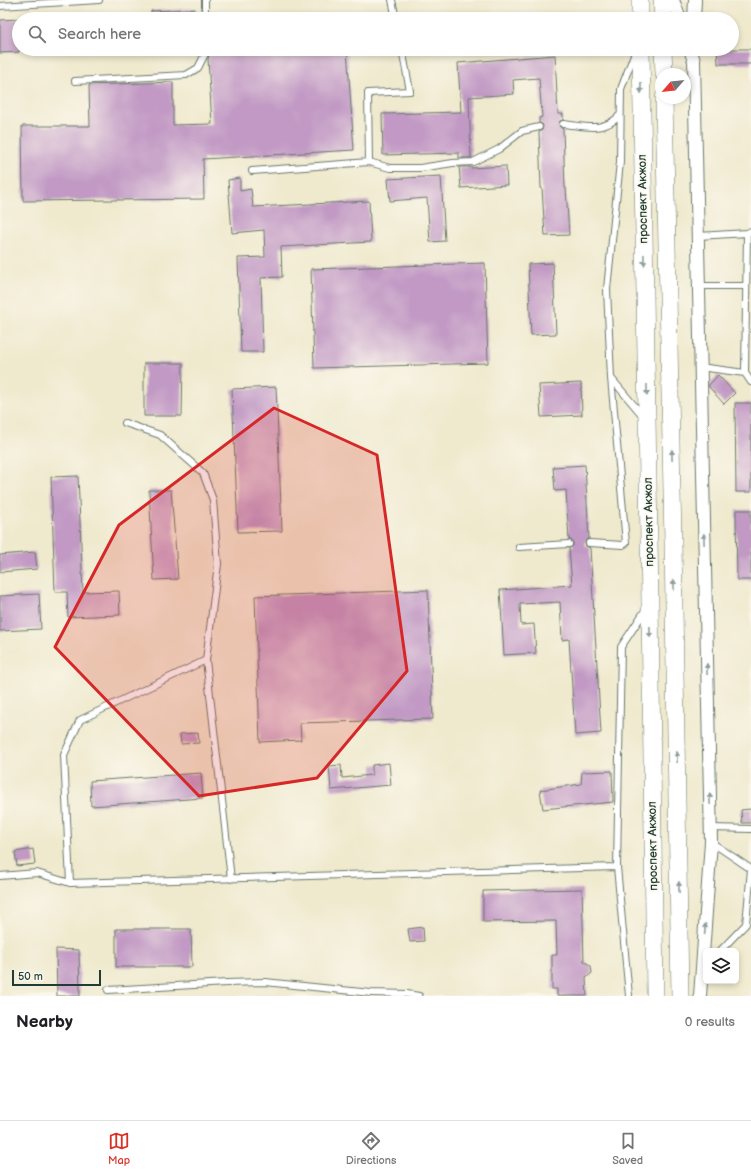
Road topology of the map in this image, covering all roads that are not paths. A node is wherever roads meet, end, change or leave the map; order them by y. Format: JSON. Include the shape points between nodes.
{"nodes":[{"id":1,"x":99,"y":0,"type":"edge"},
{"id":2,"x":205,"y":0,"type":"edge"},
{"id":3,"x":392,"y":0,"type":"edge"},
{"id":4,"x":640,"y":0,"type":"edge"},
{"id":5,"x":662,"y":0,"type":"edge"},
{"id":6,"x":673,"y":0,"type":"edge"},
{"id":7,"x":695,"y":0,"type":"edge"},
{"id":8,"x":0,"y":6,"type":"edge"},
{"id":9,"x":205,"y":12,"type":"edge"},
{"id":10,"x":395,"y":12,"type":"edge"},
{"id":11,"x":640,"y":12,"type":"edge"},
{"id":12,"x":663,"y":12,"type":"edge"},
{"id":13,"x":677,"y":12,"type":"edge"},
{"id":14,"x":694,"y":12,"type":"edge"},
{"id":15,"x":204,"y":56,"type":"edge"},
{"id":16,"x":403,"y":56,"type":"edge"},
{"id":17,"x":633,"y":56,"type":"edge"},
{"id":18,"x":641,"y":56,"type":"edge"},
{"id":19,"x":663,"y":56,"type":"edge"},
{"id":20,"x":694,"y":56,"type":"edge"},
{"id":21,"x":664,"y":68,"type":"edge"},
{"id":22,"x":75,"y":81,"type":"dead end"},
{"id":23,"x":664,"y":104,"type":"edge"},
{"id":24,"x":620,"y":115,"type":"junction"},
{"id":25,"x":563,"y":124,"type":"dead end"},
{"id":26,"x":539,"y":127,"type":"dead end"},
{"id":27,"x":369,"y":162,"type":"junction"},
{"id":28,"x":252,"y":171,"type":"dead end"},
{"id":29,"x":749,"y":232,"type":"edge"},
{"id":30,"x":698,"y":236,"type":"junction"},
{"id":31,"x":699,"y":286,"type":"junction"},
{"id":32,"x":746,"y":286,"type":"junction"},
{"id":33,"x":700,"y":367,"type":"junction"},
{"id":34,"x":745,"y":373,"type":"junction"},
{"id":35,"x":611,"y":378,"type":"junction"},
{"id":36,"x":751,"y":382,"type":"edge"},
{"id":37,"x":125,"y":422,"type":"dead end"},
{"id":38,"x":647,"y":422,"type":"junction"},
{"id":39,"x":674,"y":541,"type":"junction"},
{"id":40,"x":589,"y":543,"type":"dead end"},
{"id":41,"x":649,"y":543,"type":"junction"},
{"id":42,"x":569,"y":544,"type":"dead end"},
{"id":43,"x":519,"y":547,"type":"dead end"},
{"id":44,"x":650,"y":602,"type":"junction"},
{"id":45,"x":206,"y":660,"type":"junction"},
{"id":46,"x":711,"y":828,"type":"junction"},
{"id":47,"x":751,"y":829,"type":"edge"},
{"id":48,"x":711,"y":842,"type":"junction"},
{"id":49,"x":617,"y":867,"type":"junction"},
{"id":50,"x":0,"y":876,"type":"edge"},
{"id":51,"x":231,"y":879,"type":"junction"},
{"id":52,"x":70,"y":883,"type":"junction"},
{"id":53,"x":705,"y":948,"type":"edge"},
{"id":54,"x":723,"y":948,"type":"edge"},
{"id":55,"x":703,"y":974,"type":"edge"},
{"id":56,"x":108,"y":990,"type":"dead end"},
{"id":57,"x":371,"y":995,"type":"edge"},
{"id":58,"x":419,"y":996,"type":"edge"},
{"id":59,"x":629,"y":996,"type":"edge"},
{"id":60,"x":655,"y":996,"type":"edge"},
{"id":61,"x":680,"y":996,"type":"edge"},
{"id":62,"x":700,"y":996,"type":"edge"}],
"edges":[{"from":1,"to":8,"type":"lane"},
{"from":2,"to":9,"type":"lane"},
{"from":3,"to":10,"type":"lane"},
{"from":4,"to":11,"type":"main road"},
{"from":5,"to":12,"type":"main road"},
{"from":6,"to":13,"type":"street"},
{"from":7,"to":14,"type":"street"},
{"from":15,"to":22,"type":"lane","via":[[198,68],[186,75]]},
{"from":16,"to":27,"type":"lane","via":[[410,91],[368,93]]},
{"from":17,"to":24,"type":"lane","via":[[621,89]]},
{"from":18,"to":38,"type":"main road","name":"проспект Акжол","one_way":true},
{"from":19,"to":21,"type":"main road"},
{"from":20,"to":30,"type":"street"},
{"from":39,"to":23,"type":"main road","name":"проспект Акжол","one_way":true},
{"from":24,"to":25,"type":"lane","via":[[606,126]]},
{"from":24,"to":35,"type":"lane","via":[[620,162],[607,289]]},
{"from":26,"to":27,"type":"lane","via":[[522,131],[499,149],[473,162],[420,168],[390,168]]},
{"from":27,"to":28,"type":"lane"},
{"from":29,"to":30,"type":"lane"},
{"from":29,"to":32,"type":"lane"},
{"from":30,"to":31,"type":"street"},
{"from":31,"to":32,"type":"lane"},
{"from":31,"to":33,"type":"street"},
{"from":32,"to":34,"type":"lane"},
{"from":33,"to":34,"type":"lane"},
{"from":46,"to":33,"type":"street","one_way":true},
{"from":34,"to":36,"type":"lane"},
{"from":35,"to":38,"type":"lane"},
{"from":35,"to":40,"type":"lane","via":[[626,543]]},
{"from":37,"to":45,"type":"lane","via":[[160,434],[203,473],[214,500],[218,564]]},
{"from":38,"to":41,"type":"main road","name":"проспект Акжол"},
{"from":39,"to":41,"type":"main road"},
{"from":61,"to":39,"type":"main road","name":"проспект Акжол","one_way":true},
{"from":41,"to":44,"type":"main road","name":"проспект Акжол"},
{"from":42,"to":43,"type":"lane"},
{"from":44,"to":49,"type":"lane","via":[[621,647]]},
{"from":44,"to":60,"type":"main road","name":"проспект Акжол","one_way":true},
{"from":45,"to":51,"type":"lane"},
{"from":45,"to":52,"type":"lane","via":[[80,720],[64,755]]},
{"from":46,"to":47,"type":"lane"},
{"from":46,"to":48,"type":"street"},
{"from":53,"to":48,"type":"street","one_way":true},
{"from":48,"to":54,"type":"lane","via":[[751,869],[746,924]]},
{"from":49,"to":51,"type":"lane"},
{"from":49,"to":59,"type":"lane"},
{"from":50,"to":52,"type":"lane","via":[[37,873]]},
{"from":51,"to":52,"type":"lane"},
{"from":55,"to":62,"type":"street"},
{"from":56,"to":57,"type":"lane","via":[[265,982]]},
{"from":57,"to":58,"type":"lane"}]}
